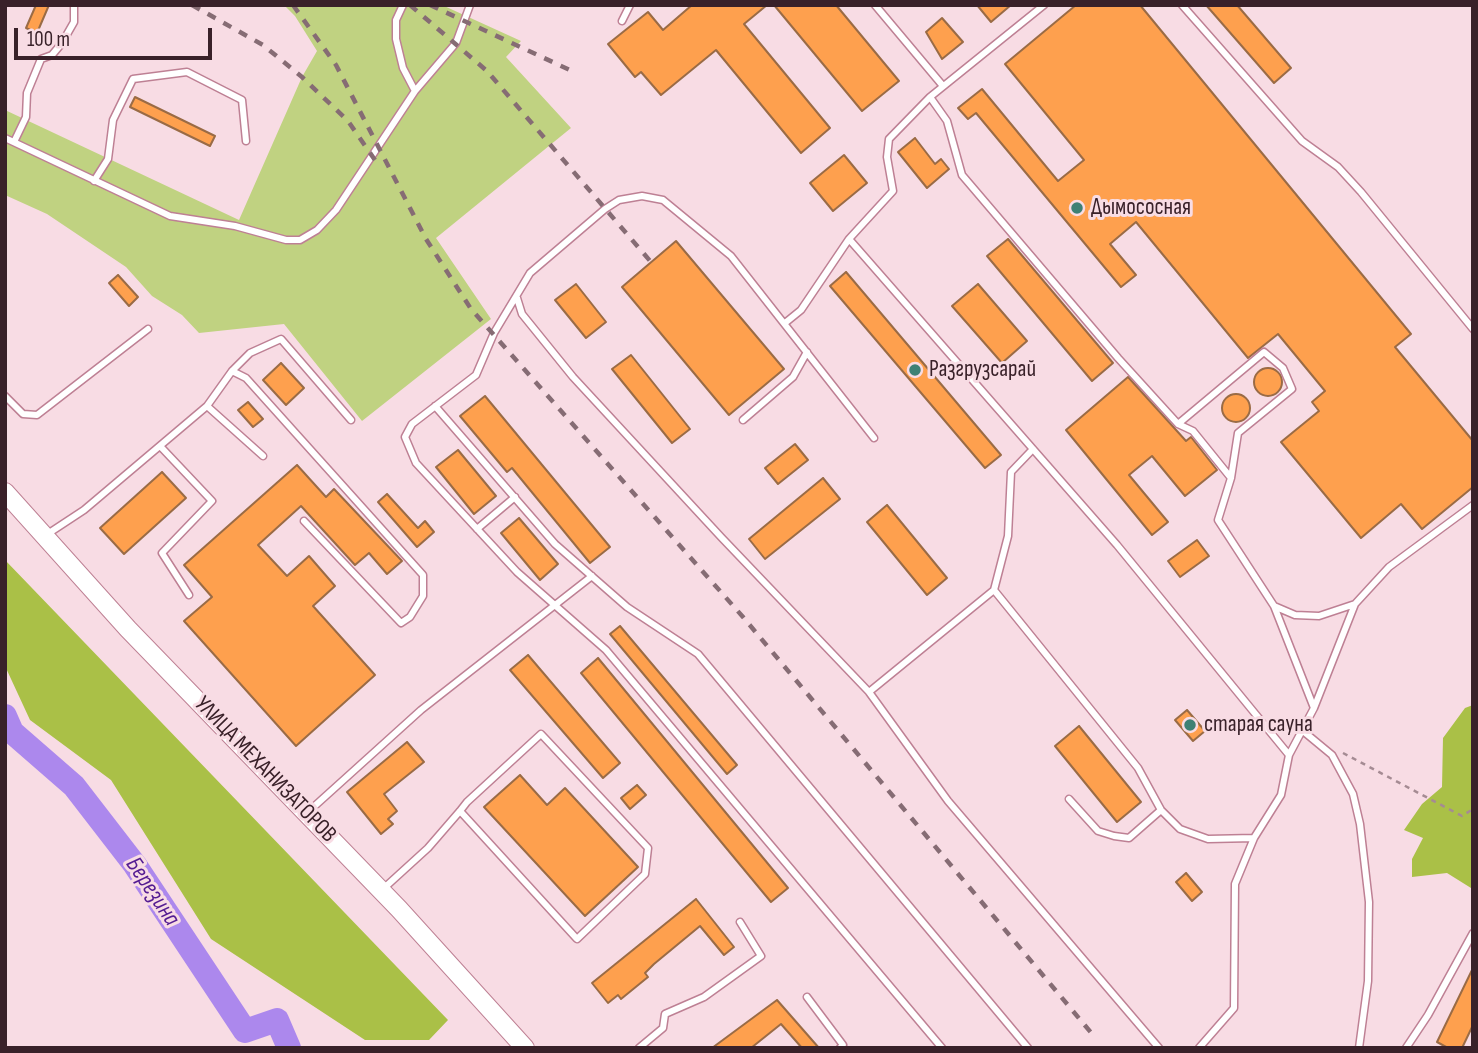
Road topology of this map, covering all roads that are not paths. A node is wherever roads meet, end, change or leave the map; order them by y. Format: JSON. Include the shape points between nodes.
{"nodes":[{"id":1,"x":74,"y":5,"type":"edge"},
{"id":2,"x":403,"y":5,"type":"edge"},
{"id":3,"x":470,"y":5,"type":"edge"},
{"id":4,"x":630,"y":5,"type":"edge"},
{"id":5,"x":875,"y":5,"type":"edge"},
{"id":6,"x":1044,"y":5,"type":"edge"},
{"id":7,"x":1182,"y":5,"type":"edge"},
{"id":8,"x":622,"y":21,"type":"dead end"},
{"id":9,"x":943,"y":86,"type":"junction"},
{"id":10,"x":415,"y":91,"type":"junction"},
{"id":11,"x":930,"y":97,"type":"junction"},
{"id":12,"x":5,"y":138,"type":"edge"},
{"id":13,"x":246,"y":141,"type":"dead end"},
{"id":14,"x":14,"y":142,"type":"junction"},
{"id":15,"x":94,"y":181,"type":"junction"},
{"id":16,"x":849,"y":239,"type":"junction"},
{"id":17,"x":517,"y":298,"type":"junction"},
{"id":18,"x":785,"y":323,"type":"junction"},
{"id":19,"x":148,"y":329,"type":"dead end"},
{"id":20,"x":1473,"y":329,"type":"edge"},
{"id":21,"x":807,"y":352,"type":"junction"},
{"id":22,"x":232,"y":371,"type":"junction"},
{"id":23,"x":5,"y":396,"type":"edge"},
{"id":24,"x":207,"y":406,"type":"junction"},
{"id":25,"x":435,"y":406,"type":"junction"},
{"id":26,"x":351,"y":420,"type":"dead end"},
{"id":27,"x":743,"y":420,"type":"dead end"},
{"id":28,"x":1178,"y":424,"type":"junction"},
{"id":29,"x":874,"y":438,"type":"dead end"},
{"id":30,"x":160,"y":446,"type":"junction"},
{"id":31,"x":1033,"y":449,"type":"junction"},
{"id":32,"x":263,"y":456,"type":"dead end"},
{"id":33,"x":1231,"y":478,"type":"junction"},
{"id":34,"x":5,"y":492,"type":"edge"},
{"id":35,"x":515,"y":498,"type":"junction"},
{"id":36,"x":1473,"y":505,"type":"edge"},
{"id":37,"x":304,"y":521,"type":"dead end"},
{"id":38,"x":477,"y":529,"type":"junction"},
{"id":39,"x":44,"y":536,"type":"junction"},
{"id":40,"x":592,"y":576,"type":"junction"},
{"id":41,"x":993,"y":590,"type":"junction"},
{"id":42,"x":189,"y":595,"type":"dead end"},
{"id":43,"x":1355,"y":604,"type":"junction"},
{"id":44,"x":552,"y":606,"type":"junction"},
{"id":45,"x":1274,"y":606,"type":"junction"},
{"id":46,"x":869,"y":692,"type":"junction"},
{"id":47,"x":1314,"y":708,"type":"junction"},
{"id":48,"x":1303,"y":732,"type":"junction"},
{"id":49,"x":1289,"y":755,"type":"junction"},
{"id":50,"x":1069,"y":799,"type":"dead end"},
{"id":51,"x":1161,"y":810,"type":"junction"},
{"id":52,"x":460,"y":811,"type":"junction"},
{"id":53,"x":307,"y":813,"type":"junction"},
{"id":54,"x":1254,"y":838,"type":"junction"},
{"id":55,"x":381,"y":890,"type":"junction"},
{"id":56,"x":740,"y":922,"type":"dead end"},
{"id":57,"x":1473,"y":933,"type":"edge"},
{"id":58,"x":807,"y":997,"type":"dead end"},
{"id":59,"x":525,"y":1048,"type":"edge"},
{"id":60,"x":639,"y":1048,"type":"edge"},
{"id":61,"x":840,"y":1048,"type":"edge"},
{"id":62,"x":942,"y":1048,"type":"edge"},
{"id":63,"x":1028,"y":1048,"type":"edge"},
{"id":64,"x":1159,"y":1048,"type":"edge"},
{"id":65,"x":1199,"y":1048,"type":"edge"},
{"id":66,"x":1359,"y":1048,"type":"edge"},
{"id":67,"x":1406,"y":1048,"type":"edge"}],
"edges":[{"from":1,"to":14,"type":"lane","via":[[74,22],[62,44],[41,59],[27,93],[26,117]]},
{"from":2,"to":10,"type":"lane","via":[[396,19],[396,39]]},
{"from":3,"to":10,"type":"lane","via":[[456,43]]},
{"from":4,"to":8,"type":"lane"},
{"from":5,"to":9,"type":"lane"},
{"from":6,"to":9,"type":"lane"},
{"from":7,"to":20,"type":"lane","via":[[1302,141],[1338,167],[1361,192]]},
{"from":9,"to":11,"type":"lane"},
{"from":10,"to":15,"type":"lane","via":[[336,210],[300,240],[170,216]]},
{"from":11,"to":16,"type":"lane","via":[[889,139],[893,191]]},
{"from":11,"to":28,"type":"lane","via":[[947,121],[962,175]]},
{"from":12,"to":14,"type":"lane"},
{"from":13,"to":15,"type":"lane","via":[[242,100],[187,72],[133,79],[113,120],[108,159]]},
{"from":14,"to":15,"type":"lane"},
{"from":16,"to":18,"type":"lane","via":[[801,310]]},
{"from":16,"to":31,"type":"lane"},
{"from":17,"to":18,"type":"lane","via":[[530,273],[605,209],[619,200],[642,196],[663,200],[731,256]]},
{"from":17,"to":25,"type":"lane","via":[[494,333],[476,375]]},
{"from":17,"to":46,"type":"lane","via":[[522,314],[573,377]]},
{"from":18,"to":21,"type":"lane"},
{"from":19,"to":23,"type":"lane","via":[[37,415],[23,414]]},
{"from":21,"to":27,"type":"lane","via":[[793,377]]},
{"from":21,"to":29,"type":"lane"},
{"from":22,"to":24,"type":"lane"},
{"from":22,"to":26,"type":"lane","via":[[250,353],[281,339]]},
{"from":22,"to":37,"type":"lane","via":[[246,378],[423,575],[423,596],[410,617],[401,623]]},
{"from":24,"to":30,"type":"lane"},
{"from":24,"to":32,"type":"lane"},
{"from":25,"to":35,"type":"lane"},
{"from":25,"to":38,"type":"lane","via":[[412,424],[405,437],[416,463]]},
{"from":28,"to":33,"type":"lane","via":[[1193,430]]},
{"from":28,"to":33,"type":"lane","via":[[1264,352],[1283,369],[1292,389],[1238,433]]},
{"from":30,"to":39,"type":"lane","via":[[84,510]]},
{"from":30,"to":42,"type":"lane","via":[[212,501],[162,553]]},
{"from":31,"to":41,"type":"lane","via":[[1011,472],[1008,536]]},
{"from":31,"to":49,"type":"lane"},
{"from":33,"to":45,"type":"lane","via":[[1218,520]]},
{"from":34,"to":39,"type":"street","name":"УЛИЦА МЕХАНИЗАТОРОВ"},
{"from":35,"to":38,"type":"lane"},
{"from":35,"to":40,"type":"lane","via":[[555,544]]},
{"from":36,"to":43,"type":"lane","via":[[1389,567]]},
{"from":38,"to":44,"type":"lane"},
{"from":39,"to":53,"type":"street","name":"УЛИЦА МЕХАНИЗАТОРОВ"},
{"from":40,"to":44,"type":"lane"},
{"from":40,"to":63,"type":"lane","via":[[627,607],[698,654]]},
{"from":41,"to":46,"type":"lane"},
{"from":41,"to":51,"type":"lane","via":[[1139,768]]},
{"from":43,"to":45,"type":"lane","via":[[1319,616],[1294,615]]},
{"from":43,"to":47,"type":"lane"},
{"from":44,"to":53,"type":"lane","via":[[421,710]]},
{"from":44,"to":62,"type":"lane","via":[[606,650]]},
{"from":45,"to":47,"type":"lane"},
{"from":46,"to":64,"type":"lane","via":[[948,801]]},
{"from":47,"to":48,"type":"lane"},
{"from":48,"to":49,"type":"lane"},
{"from":48,"to":66,"type":"lane","via":[[1332,755],[1353,794],[1360,824],[1369,902],[1368,981]]},
{"from":49,"to":54,"type":"lane","via":[[1280,795]]},
{"from":50,"to":51,"type":"lane","via":[[1098,831],[1129,838]]},
{"from":51,"to":54,"type":"lane","via":[[1180,829],[1208,839]]},
{"from":52,"to":52,"type":"lane","via":[[541,734],[648,848],[645,874],[578,939]]},
{"from":52,"to":55,"type":"lane","via":[[428,848]]},
{"from":53,"to":55,"type":"street","name":"УЛИЦА МЕХАНИЗАТОРОВ"},
{"from":54,"to":65,"type":"lane","via":[[1235,884],[1234,1009]]},
{"from":55,"to":59,"type":"street","name":"УЛИЦА МЕХАНИЗАТОРОВ"},
{"from":56,"to":60,"type":"lane","via":[[761,956],[704,997],[665,1014],[663,1028]]},
{"from":57,"to":67,"type":"lane"},
{"from":58,"to":61,"type":"lane"}]}
